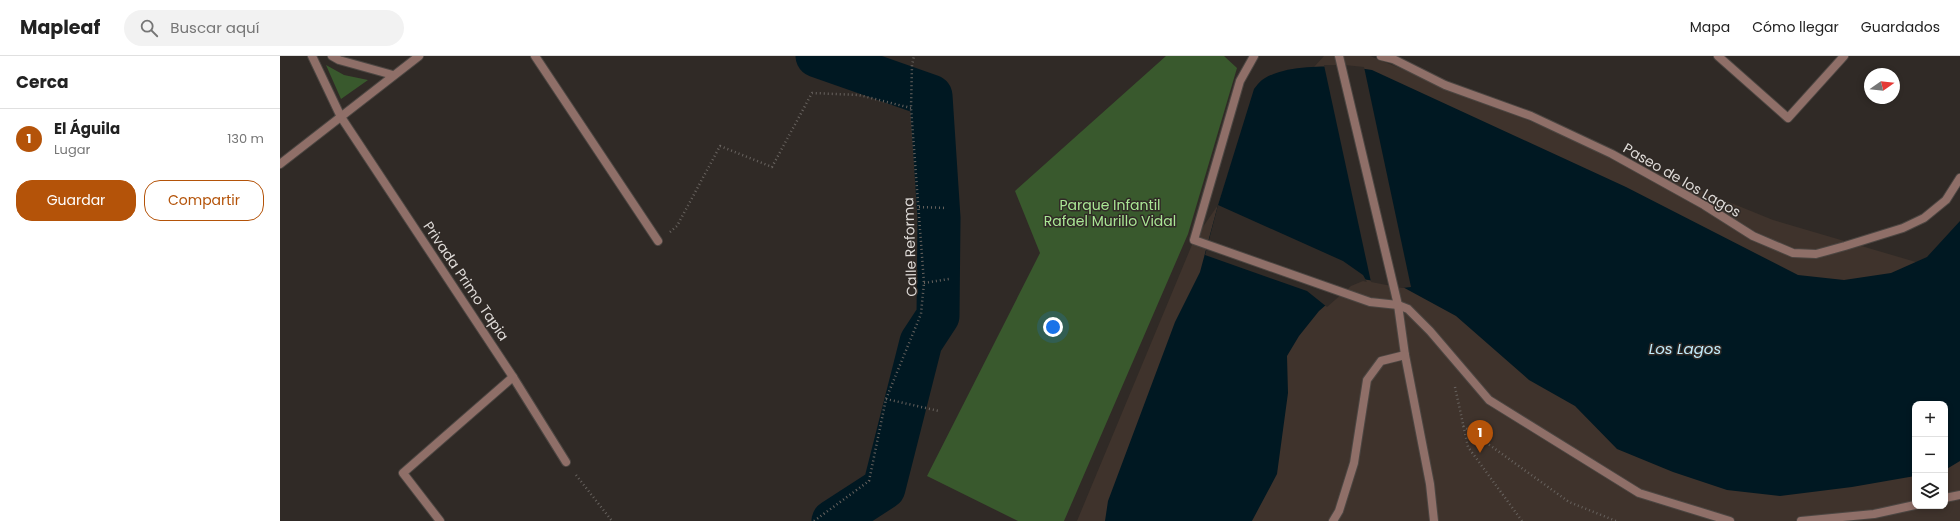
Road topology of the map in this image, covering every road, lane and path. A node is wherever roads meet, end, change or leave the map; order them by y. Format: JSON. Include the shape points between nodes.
{"nodes":[{"id":1,"x":312,"y":56,"type":"edge"},
{"id":2,"x":332,"y":56,"type":"edge"},
{"id":3,"x":419,"y":56,"type":"edge"},
{"id":4,"x":535,"y":56,"type":"edge"},
{"id":5,"x":914,"y":56,"type":"edge"},
{"id":6,"x":1254,"y":56,"type":"edge"},
{"id":7,"x":1339,"y":56,"type":"edge"},
{"id":8,"x":1381,"y":56,"type":"edge"},
{"id":9,"x":1718,"y":56,"type":"edge"},
{"id":10,"x":1844,"y":56,"type":"edge"},
{"id":11,"x":393,"y":75,"type":"junction"},
{"id":12,"x":912,"y":108,"type":"junction"},
{"id":13,"x":341,"y":117,"type":"junction"},
{"id":14,"x":280,"y":164,"type":"edge"},
{"id":15,"x":1960,"y":178,"type":"edge"},
{"id":16,"x":919,"y":207,"type":"junction"},
{"id":17,"x":947,"y":208,"type":"dead end"},
{"id":18,"x":658,"y":241,"type":"joint"},
{"id":19,"x":949,"y":279,"type":"dead end"},
{"id":20,"x":924,"y":283,"type":"junction"},
{"id":21,"x":1398,"y":305,"type":"junction"},
{"id":22,"x":1405,"y":355,"type":"junction"},
{"id":23,"x":513,"y":376,"type":"junction"},
{"id":24,"x":1454,"y":382,"type":"dead end"},
{"id":25,"x":886,"y":399,"type":"junction"},
{"id":26,"x":939,"y":411,"type":"dead end"},
{"id":27,"x":1463,"y":426,"type":"junction"},
{"id":28,"x":566,"y":462,"type":"joint"},
{"id":29,"x":1960,"y":495,"type":"edge"},
{"id":30,"x":1948,"y":497,"type":"edge"},
{"id":31,"x":1912,"y":506,"type":"edge"},
{"id":32,"x":819,"y":518,"type":"junction"},
{"id":33,"x":440,"y":521,"type":"edge"},
{"id":34,"x":612,"y":521,"type":"edge"},
{"id":35,"x":814,"y":521,"type":"edge"},
{"id":36,"x":822,"y":521,"type":"edge"},
{"id":37,"x":1332,"y":521,"type":"edge"},
{"id":38,"x":1434,"y":521,"type":"edge"},
{"id":39,"x":1522,"y":521,"type":"edge"},
{"id":40,"x":1616,"y":521,"type":"edge"},
{"id":41,"x":1730,"y":521,"type":"edge"},
{"id":42,"x":1801,"y":521,"type":"edge"}],
"edges":[{"from":1,"to":13,"type":"street","name":"Privada Primo Tapia"},
{"from":2,"to":11,"type":"street"},
{"from":3,"to":11,"type":"street"},
{"from":4,"to":18,"type":"street"},
{"from":5,"to":12,"type":"path","name":"Calle Reforma"},
{"from":6,"to":21,"type":"street","via":[[1240,81],[1194,240],[1370,302]]},
{"from":7,"to":21,"type":"street"},
{"from":8,"to":15,"type":"street","name":"Paseo de los Lagos","via":[[1445,85],[1531,116],[1612,154],[1754,236],[1793,253],[1816,254],[1903,228],[1924,218],[1946,200]]},
{"from":9,"to":10,"type":"street","via":[[1788,118]]},
{"from":11,"to":13,"type":"street"},
{"from":12,"to":16,"type":"path","name":"Calle Reforma"},
{"from":12,"to":18,"type":"path","via":[[859,95],[812,93],[772,167],[720,146],[677,226]]},
{"from":13,"to":14,"type":"street"},
{"from":13,"to":23,"type":"street","name":"Privada Primo Tapia"},
{"from":16,"to":17,"type":"path"},
{"from":16,"to":20,"type":"path","name":"Calle Reforma"},
{"from":19,"to":20,"type":"path"},
{"from":20,"to":25,"type":"path","name":"Calle Reforma","via":[[921,314]]},
{"from":21,"to":22,"type":"street"},
{"from":21,"to":41,"type":"street","via":[[1408,309],[1430,331],[1489,400],[1535,430],[1639,494]]},
{"from":22,"to":37,"type":"street","via":[[1381,361],[1367,380],[1354,463],[1338,511]]},
{"from":22,"to":38,"type":"street","via":[[1430,484]]},
{"from":23,"to":28,"type":"street","name":"Privada Primo Tapia"},
{"from":23,"to":33,"type":"street","via":[[403,473]]},
{"from":24,"to":27,"type":"path"},
{"from":25,"to":26,"type":"path"},
{"from":25,"to":32,"type":"path","name":"Calle Reforma","via":[[869,481]]},
{"from":27,"to":39,"type":"path","via":[[1468,447]]},
{"from":27,"to":40,"type":"path","via":[[1569,502]]},
{"from":28,"to":34,"type":"path"},
{"from":29,"to":30,"type":"street"},
{"from":31,"to":42,"type":"street","via":[[1874,514]]},
{"from":32,"to":35,"type":"path","name":"Calle Reforma"},
{"from":32,"to":36,"type":"path"}]}
